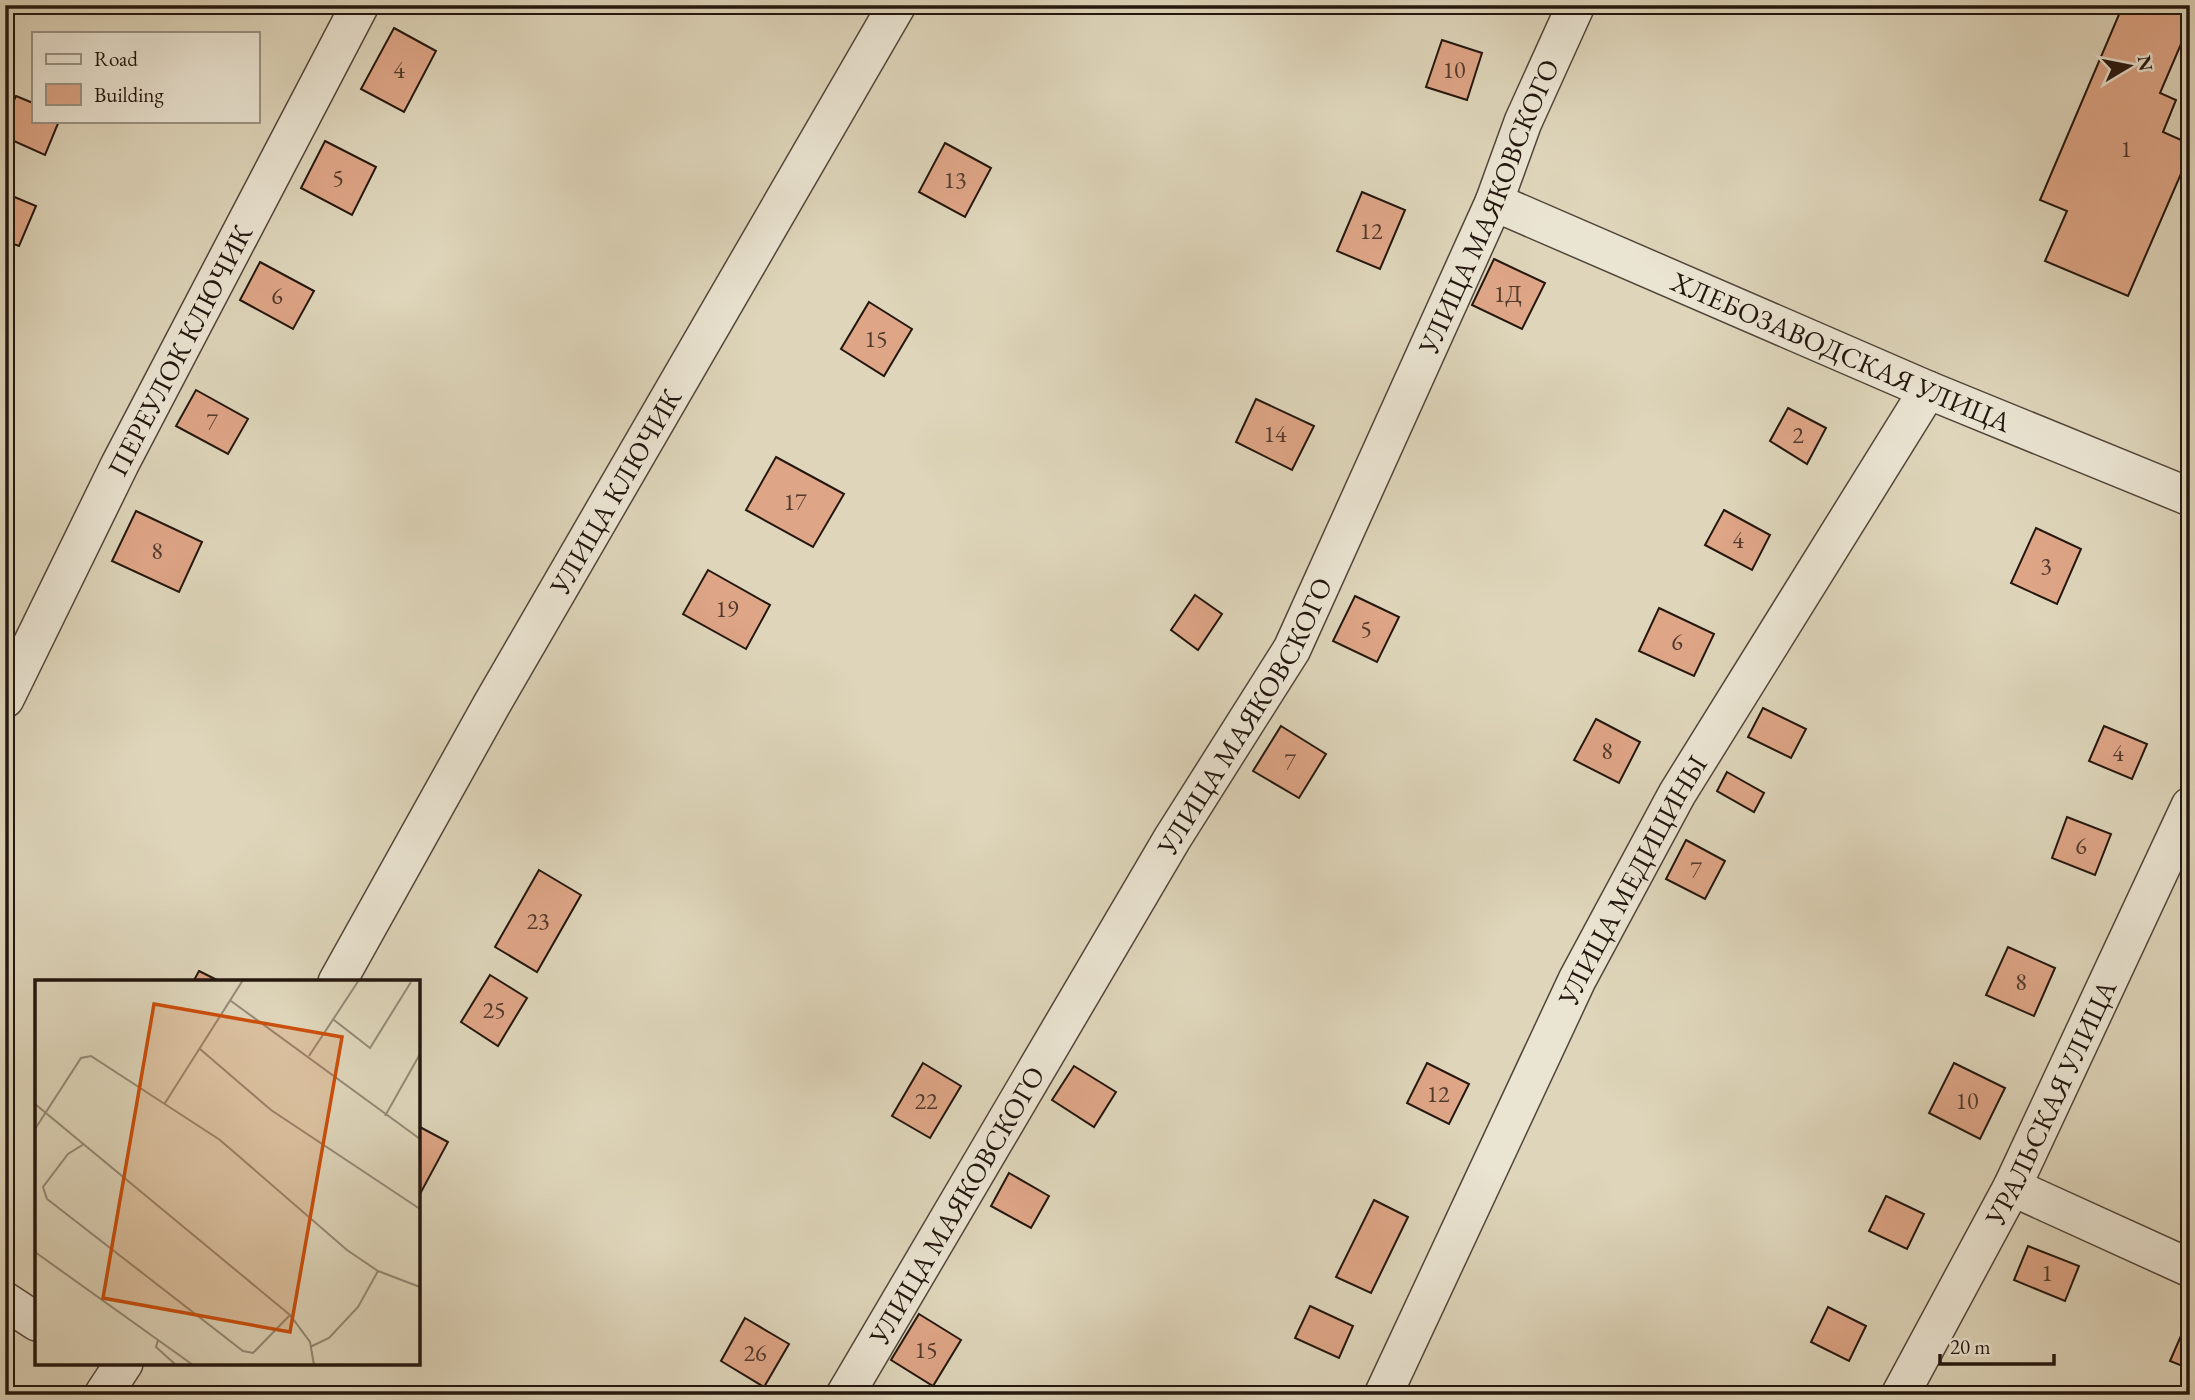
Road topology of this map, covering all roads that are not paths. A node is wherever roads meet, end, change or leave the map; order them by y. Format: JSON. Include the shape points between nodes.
{"nodes":[{"id":1,"x":359,"y":5,"type":"edge"},
{"id":2,"x":897,"y":5,"type":"edge"},
{"id":3,"x":1576,"y":5,"type":"edge"},
{"id":4,"x":1494,"y":202,"type":"junction"},
{"id":5,"x":1927,"y":390,"type":"junction"},
{"id":6,"x":2190,"y":497,"type":"edge"},
{"id":7,"x":5,"y":699,"type":"edge"},
{"id":8,"x":2190,"y":806,"type":"edge"},
{"id":9,"x":338,"y":980,"type":"edge"},
{"id":10,"x":2012,"y":1187,"type":"junction"},
{"id":11,"x":2190,"y":1268,"type":"edge"},
{"id":12,"x":5,"y":1301,"type":"edge"},
{"id":13,"x":35,"y":1321,"type":"edge"},
{"id":14,"x":845,"y":1395,"type":"edge"},
{"id":15,"x":1383,"y":1395,"type":"edge"},
{"id":16,"x":1900,"y":1395,"type":"edge"}],
"edges":[{"from":1,"to":7,"type":"street","name":"ПЕРЕУЛОК КЛЮЧИК","via":[[120,464]]},
{"from":2,"to":9,"type":"street","name":"УЛИЦА КЛЮЧИК","via":[[492,704]]},
{"from":3,"to":4,"type":"street","name":"УЛИЦА МАЯКОВСКОГО","via":[[1523,122]]},
{"from":4,"to":5,"type":"street","name":"ХЛЕБОЗАВОДСКАЯ УЛИЦА"},
{"from":4,"to":14,"type":"street","name":"УЛИЦА МАЯКОВСКОГО","via":[[1292,649],[1172,839]]},
{"from":5,"to":6,"type":"street","name":"ХЛЕБОЗАВОДСКАЯ УЛИЦА"},
{"from":5,"to":15,"type":"street","name":"УЛИЦА МЕДИЦИНЫ","via":[[1678,794],[1621,898],[1577,980]]},
{"from":8,"to":10,"type":"street","name":"УРАЛЬСКАЯ УЛИЦА"},
{"from":10,"to":11,"type":"street"},
{"from":10,"to":16,"type":"street","name":"УРАЛЬСКАЯ УЛИЦА"},
{"from":12,"to":13,"type":"street"}]}
